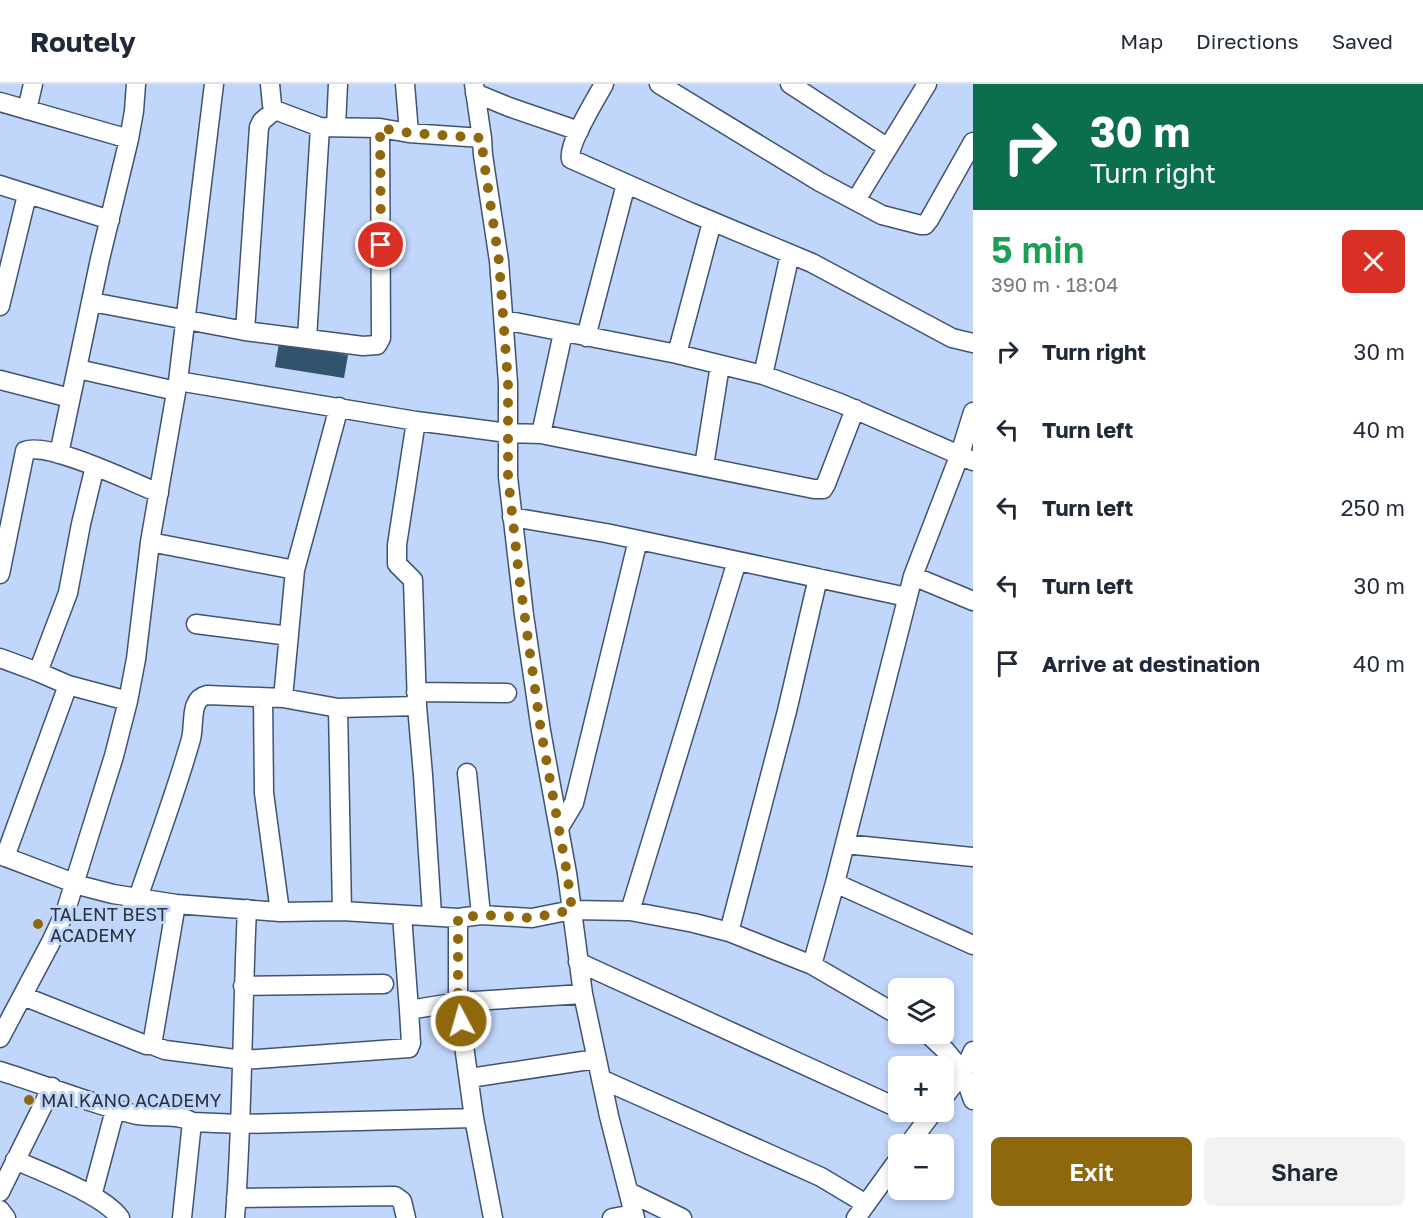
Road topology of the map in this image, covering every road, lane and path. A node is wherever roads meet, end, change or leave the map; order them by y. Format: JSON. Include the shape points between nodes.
{"nodes":[{"id":1,"x":33,"y":84,"type":"edge"},
{"id":2,"x":136,"y":84,"type":"edge"},
{"id":3,"x":214,"y":84,"type":"edge"},
{"id":4,"x":270,"y":84,"type":"edge"},
{"id":5,"x":338,"y":84,"type":"edge"},
{"id":6,"x":405,"y":84,"type":"edge"},
{"id":7,"x":604,"y":84,"type":"edge"},
{"id":8,"x":790,"y":84,"type":"edge"},
{"id":9,"x":927,"y":84,"type":"edge"},
{"id":10,"x":663,"y":85,"type":"edge"},
{"id":11,"x":475,"y":89,"type":"edge"},
{"id":12,"x":0,"y":102,"type":"edge"},
{"id":13,"x":27,"y":110,"type":"junction"},
{"id":14,"x":275,"y":110,"type":"junction"},
{"id":15,"x":328,"y":126,"type":"junction"},
{"id":16,"x":380,"y":128,"type":"junction"},
{"id":17,"x":579,"y":131,"type":"junction"},
{"id":18,"x":409,"y":133,"type":"junction"},
{"id":19,"x":482,"y":138,"type":"junction"},
{"id":20,"x":129,"y":139,"type":"junction"},
{"id":21,"x":888,"y":148,"type":"junction"},
{"id":22,"x":971,"y":149,"type":"edge"},
{"id":23,"x":626,"y":184,"type":"junction"},
{"id":24,"x":0,"y":185,"type":"edge"},
{"id":25,"x":27,"y":195,"type":"junction"},
{"id":26,"x":856,"y":200,"type":"junction"},
{"id":27,"x":110,"y":220,"type":"junction"},
{"id":28,"x":712,"y":222,"type":"junction"},
{"id":29,"x":790,"y":254,"type":"junction"},
{"id":30,"x":92,"y":302,"type":"junction"},
{"id":31,"x":0,"y":306,"type":"edge"},
{"id":32,"x":185,"y":319,"type":"junction"},
{"id":33,"x":504,"y":320,"type":"junction"},
{"id":34,"x":245,"y":331,"type":"junction"},
{"id":35,"x":563,"y":333,"type":"junction"},
{"id":36,"x":586,"y":336,"type":"junction"},
{"id":37,"x":307,"y":339,"type":"junction"},
{"id":38,"x":973,"y":343,"type":"edge"},
{"id":39,"x":677,"y":354,"type":"junction"},
{"id":40,"x":720,"y":365,"type":"junction"},
{"id":41,"x":78,"y":369,"type":"junction"},
{"id":42,"x":763,"y":375,"type":"junction"},
{"id":43,"x":0,"y":380,"type":"edge"},
{"id":44,"x":177,"y":386,"type":"junction"},
{"id":45,"x":70,"y":398,"type":"junction"},
{"id":46,"x":339,"y":407,"type":"junction"},
{"id":47,"x":855,"y":410,"type":"junction"},
{"id":48,"x":973,"y":412,"type":"edge"},
{"id":49,"x":416,"y":421,"type":"junction"},
{"id":50,"x":508,"y":432,"type":"junction"},
{"id":51,"x":541,"y":435,"type":"junction"},
{"id":52,"x":59,"y":454,"type":"junction"},
{"id":53,"x":967,"y":458,"type":"edge"},
{"id":54,"x":95,"y":466,"type":"junction"},
{"id":55,"x":704,"y":466,"type":"junction"},
{"id":56,"x":159,"y":493,"type":"junction"},
{"id":57,"x":512,"y":517,"type":"junction"},
{"id":58,"x":638,"y":540,"type":"junction"},
{"id":59,"x":150,"y":542,"type":"junction"},
{"id":60,"x":737,"y":561,"type":"junction"},
{"id":61,"x":295,"y":570,"type":"junction"},
{"id":62,"x":0,"y":571,"type":"edge"},
{"id":63,"x":913,"y":576,"type":"junction"},
{"id":64,"x":818,"y":578,"type":"junction"},
{"id":65,"x":907,"y":597,"type":"junction"},
{"id":66,"x":973,"y":601,"type":"edge"},
{"id":67,"x":195,"y":624,"type":"dead end"},
{"id":68,"x":289,"y":636,"type":"junction"},
{"id":69,"x":0,"y":658,"type":"edge"},
{"id":70,"x":38,"y":672,"type":"junction"},
{"id":71,"x":68,"y":685,"type":"junction"},
{"id":72,"x":507,"y":693,"type":"dead end"},
{"id":73,"x":263,"y":698,"type":"junction"},
{"id":74,"x":283,"y":698,"type":"junction"},
{"id":75,"x":416,"y":699,"type":"junction"},
{"id":76,"x":128,"y":701,"type":"junction"},
{"id":77,"x":338,"y":708,"type":"junction"},
{"id":78,"x":467,"y":773,"type":"dead end"},
{"id":79,"x":559,"y":828,"type":"junction"},
{"id":80,"x":845,"y":844,"type":"junction"},
{"id":81,"x":3,"y":856,"type":"edge"},
{"id":82,"x":973,"y":857,"type":"edge"},
{"id":83,"x":835,"y":883,"type":"junction"},
{"id":84,"x":75,"y":884,"type":"junction"},
{"id":85,"x":138,"y":898,"type":"junction"},
{"id":86,"x":176,"y":904,"type":"junction"},
{"id":87,"x":247,"y":909,"type":"junction"},
{"id":88,"x":572,"y":910,"type":"junction"},
{"id":89,"x":342,"y":911,"type":"junction"},
{"id":90,"x":630,"y":911,"type":"junction"},
{"id":91,"x":280,"y":912,"type":"junction"},
{"id":92,"x":402,"y":915,"type":"junction"},
{"id":93,"x":432,"y":915,"type":"junction"},
{"id":94,"x":482,"y":915,"type":"junction"},
{"id":95,"x":458,"y":918,"type":"junction"},
{"id":96,"x":729,"y":932,"type":"junction"},
{"id":97,"x":973,"y":945,"type":"edge"},
{"id":98,"x":578,"y":962,"type":"junction"},
{"id":99,"x":812,"y":965,"type":"junction"},
{"id":100,"x":384,"y":984,"type":"dead end"},
{"id":101,"x":243,"y":986,"type":"junction"},
{"id":102,"x":583,"y":994,"type":"junction"},
{"id":103,"x":23,"y":996,"type":"junction"},
{"id":104,"x":458,"y":1002,"type":"junction"},
{"id":105,"x":888,"y":1009,"type":"edge"},
{"id":106,"x":409,"y":1010,"type":"junction"},
{"id":107,"x":0,"y":1038,"type":"edge"},
{"id":108,"x":939,"y":1044,"type":"edge"},
{"id":109,"x":152,"y":1045,"type":"junction"},
{"id":110,"x":973,"y":1051,"type":"edge"},
{"id":111,"x":596,"y":1059,"type":"junction"},
{"id":112,"x":243,"y":1060,"type":"junction"},
{"id":113,"x":0,"y":1071,"type":"edge"},
{"id":114,"x":963,"y":1072,"type":"junction"},
{"id":115,"x":470,"y":1078,"type":"junction"},
{"id":116,"x":601,"y":1078,"type":"junction"},
{"id":117,"x":954,"y":1084,"type":"edge"},
{"id":118,"x":52,"y":1087,"type":"junction"},
{"id":119,"x":973,"y":1100,"type":"edge"},
{"id":120,"x":888,"y":1103,"type":"edge"},
{"id":121,"x":115,"y":1110,"type":"junction"},
{"id":122,"x":474,"y":1118,"type":"junction"},
{"id":123,"x":192,"y":1122,"type":"junction"},
{"id":124,"x":240,"y":1124,"type":"junction"},
{"id":125,"x":15,"y":1160,"type":"junction"},
{"id":126,"x":888,"y":1174,"type":"edge"},
{"id":127,"x":0,"y":1192,"type":"edge"},
{"id":128,"x":629,"y":1192,"type":"junction"},
{"id":129,"x":92,"y":1196,"type":"junction"},
{"id":130,"x":236,"y":1198,"type":"junction"},
{"id":131,"x":0,"y":1210,"type":"edge"},
{"id":132,"x":861,"y":1211,"type":"edge"},
{"id":133,"x":635,"y":1216,"type":"edge"},
{"id":134,"x":6,"y":1218,"type":"edge"},
{"id":135,"x":120,"y":1218,"type":"edge"},
{"id":136,"x":182,"y":1218,"type":"edge"},
{"id":137,"x":235,"y":1218,"type":"edge"},
{"id":138,"x":406,"y":1218,"type":"edge"},
{"id":139,"x":493,"y":1218,"type":"edge"},
{"id":140,"x":612,"y":1218,"type":"edge"},
{"id":141,"x":682,"y":1218,"type":"edge"}],
"edges":[{"from":1,"to":13,"type":"street"},
{"from":2,"to":20,"type":"street"},
{"from":3,"to":32,"type":"street"},
{"from":4,"to":14,"type":"street"},
{"from":5,"to":15,"type":"street"},
{"from":6,"to":18,"type":"street"},
{"from":7,"to":17,"type":"street"},
{"from":8,"to":21,"type":"street"},
{"from":9,"to":21,"type":"street"},
{"from":10,"to":26,"type":"street"},
{"from":11,"to":17,"type":"street","via":[[509,108]]},
{"from":11,"to":19,"type":"street"},
{"from":12,"to":13,"type":"street"},
{"from":13,"to":20,"type":"street"},
{"from":14,"to":15,"type":"street"},
{"from":14,"to":34,"type":"street","via":[[259,127]]},
{"from":15,"to":16,"type":"street"},
{"from":15,"to":37,"type":"street"},
{"from":16,"to":18,"type":"street"},
{"from":16,"to":37,"type":"street","via":[[381,338],[377,345],[363,346]]},
{"from":17,"to":23,"type":"street","via":[[571,159]]},
{"from":18,"to":19,"type":"street"},
{"from":19,"to":33,"type":"street"},
{"from":20,"to":27,"type":"street"},
{"from":21,"to":26,"type":"street"},
{"from":22,"to":26,"type":"street","via":[[925,225],[882,215]]},
{"from":23,"to":28,"type":"street"},
{"from":23,"to":36,"type":"street"},
{"from":24,"to":25,"type":"street"},
{"from":25,"to":27,"type":"street"},
{"from":25,"to":31,"type":"street"},
{"from":27,"to":30,"type":"street"},
{"from":28,"to":29,"type":"street"},
{"from":28,"to":39,"type":"street"},
{"from":29,"to":38,"type":"street","via":[[857,285],[952,338]]},
{"from":29,"to":42,"type":"street"},
{"from":30,"to":32,"type":"street"},
{"from":30,"to":41,"type":"street"},
{"from":32,"to":34,"type":"street"},
{"from":32,"to":44,"type":"street"},
{"from":33,"to":35,"type":"street"},
{"from":33,"to":50,"type":"street"},
{"from":34,"to":37,"type":"street"},
{"from":35,"to":36,"type":"street"},
{"from":35,"to":51,"type":"street"},
{"from":36,"to":39,"type":"street"},
{"from":39,"to":40,"type":"street"},
{"from":40,"to":42,"type":"street"},
{"from":40,"to":55,"type":"street"},
{"from":41,"to":44,"type":"street"},
{"from":41,"to":45,"type":"street"},
{"from":42,"to":47,"type":"street"},
{"from":43,"to":45,"type":"street"},
{"from":44,"to":46,"type":"street"},
{"from":44,"to":56,"type":"street"},
{"from":45,"to":52,"type":"street"},
{"from":46,"to":49,"type":"street"},
{"from":46,"to":61,"type":"street"},
{"from":47,"to":53,"type":"street"},
{"from":47,"to":55,"type":"street","via":[[823,489]]},
{"from":48,"to":53,"type":"street"},
{"from":49,"to":50,"type":"street"},
{"from":49,"to":75,"type":"street","via":[[397,564],[413,580]]},
{"from":50,"to":51,"type":"street"},
{"from":50,"to":57,"type":"street"},
{"from":51,"to":55,"type":"street"},
{"from":52,"to":54,"type":"street"},
{"from":52,"to":62,"type":"street","via":[[35,448],[25,451]]},
{"from":53,"to":63,"type":"street"},
{"from":54,"to":56,"type":"street"},
{"from":54,"to":70,"type":"street","via":[[68,593]]},
{"from":56,"to":59,"type":"street"},
{"from":57,"to":58,"type":"street"},
{"from":57,"to":79,"type":"street","via":[[537,708]]},
{"from":58,"to":60,"type":"street"},
{"from":58,"to":79,"type":"street","via":[[574,803]]},
{"from":59,"to":61,"type":"street"},
{"from":59,"to":76,"type":"street"},
{"from":60,"to":64,"type":"street"},
{"from":60,"to":90,"type":"street"},
{"from":61,"to":68,"type":"street"},
{"from":63,"to":65,"type":"street"},
{"from":63,"to":66,"type":"street"},
{"from":64,"to":65,"type":"street"},
{"from":64,"to":96,"type":"street"},
{"from":65,"to":80,"type":"street"},
{"from":67,"to":68,"type":"street"},
{"from":68,"to":74,"type":"street"},
{"from":69,"to":70,"type":"street"},
{"from":70,"to":71,"type":"street"},
{"from":71,"to":76,"type":"street"},
{"from":71,"to":81,"type":"street"},
{"from":72,"to":75,"type":"street"},
{"from":73,"to":74,"type":"street"},
{"from":73,"to":85,"type":"street","via":[[207,695],[196,702],[192,736]]},
{"from":73,"to":91,"type":"street","via":[[264,793]]},
{"from":74,"to":77,"type":"street"},
{"from":75,"to":77,"type":"street"},
{"from":75,"to":93,"type":"street"},
{"from":76,"to":84,"type":"street"},
{"from":77,"to":89,"type":"street"},
{"from":78,"to":94,"type":"street"},
{"from":79,"to":88,"type":"street"},
{"from":80,"to":82,"type":"street"},
{"from":80,"to":83,"type":"street"},
{"from":81,"to":84,"type":"street"},
{"from":83,"to":97,"type":"street"},
{"from":83,"to":99,"type":"street"},
{"from":84,"to":85,"type":"street"},
{"from":84,"to":103,"type":"street"},
{"from":85,"to":86,"type":"street"},
{"from":86,"to":87,"type":"street"},
{"from":86,"to":109,"type":"street"},
{"from":87,"to":91,"type":"street"},
{"from":87,"to":101,"type":"street"},
{"from":88,"to":90,"type":"street"},
{"from":88,"to":94,"type":"street","via":[[532,918]]},
{"from":88,"to":98,"type":"street"},
{"from":89,"to":91,"type":"street"},
{"from":89,"to":92,"type":"street"},
{"from":90,"to":96,"type":"street"},
{"from":92,"to":93,"type":"street"},
{"from":92,"to":106,"type":"street"},
{"from":93,"to":95,"type":"street"},
{"from":94,"to":95,"type":"street"},
{"from":95,"to":104,"type":"street"},
{"from":96,"to":99,"type":"street"},
{"from":98,"to":102,"type":"street"},
{"from":98,"to":120,"type":"street"},
{"from":99,"to":105,"type":"street"},
{"from":100,"to":101,"type":"street"},
{"from":101,"to":112,"type":"street"},
{"from":102,"to":104,"type":"street"},
{"from":102,"to":111,"type":"street"},
{"from":103,"to":107,"type":"street"},
{"from":103,"to":109,"type":"street"},
{"from":104,"to":106,"type":"street"},
{"from":104,"to":115,"type":"street"},
{"from":106,"to":112,"type":"street","via":[[411,1043],[404,1050]]},
{"from":108,"to":114,"type":"street"},
{"from":109,"to":112,"type":"street"},
{"from":110,"to":114,"type":"street"},
{"from":111,"to":115,"type":"street"},
{"from":111,"to":116,"type":"street"},
{"from":112,"to":124,"type":"street"},
{"from":113,"to":118,"type":"street"},
{"from":114,"to":117,"type":"street"},
{"from":114,"to":119,"type":"street"},
{"from":115,"to":122,"type":"street"},
{"from":116,"to":128,"type":"street"},
{"from":116,"to":132,"type":"street","via":[[821,1178]]},
{"from":118,"to":121,"type":"street"},
{"from":118,"to":125,"type":"street"},
{"from":121,"to":123,"type":"street","via":[[186,1118]]},
{"from":121,"to":129,"type":"street"},
{"from":122,"to":124,"type":"street"},
{"from":122,"to":139,"type":"street"},
{"from":123,"to":124,"type":"street"},
{"from":123,"to":136,"type":"street"},
{"from":124,"to":130,"type":"street"},
{"from":125,"to":127,"type":"street"},
{"from":125,"to":129,"type":"street"},
{"from":126,"to":132,"type":"street"},
{"from":128,"to":133,"type":"street"},
{"from":128,"to":141,"type":"street"},
{"from":129,"to":135,"type":"street"},
{"from":130,"to":137,"type":"street"},
{"from":130,"to":138,"type":"street","via":[[395,1196],[402,1201]]},
{"from":131,"to":134,"type":"street"},
{"from":133,"to":140,"type":"street"}]}
